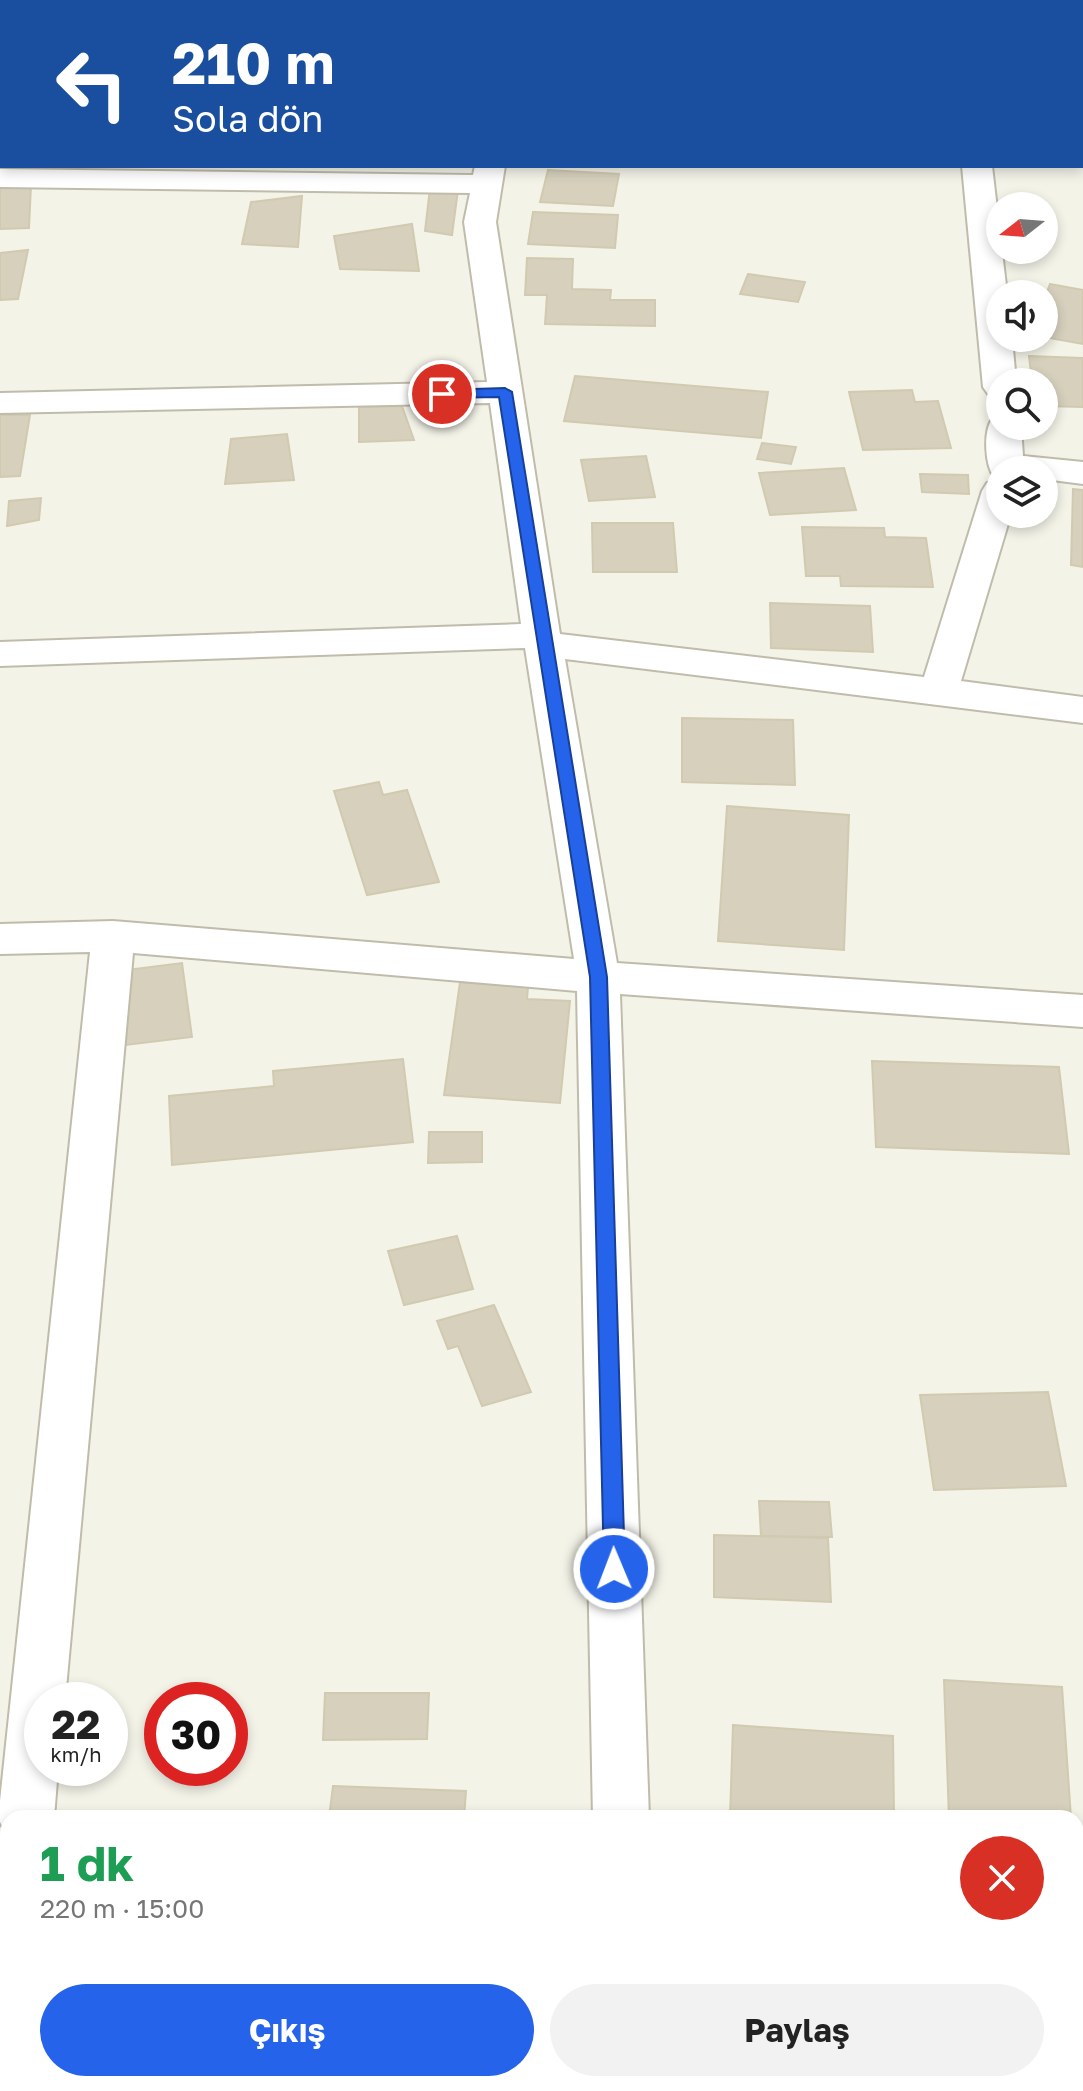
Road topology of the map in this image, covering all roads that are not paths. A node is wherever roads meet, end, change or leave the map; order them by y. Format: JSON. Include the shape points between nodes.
{"nodes":[{"id":1,"x":977,"y":168,"type":"edge"},
{"id":2,"x":488,"y":175,"type":"edge"},
{"id":3,"x":0,"y":178,"type":"edge"},
{"id":4,"x":998,"y":368,"type":"edge"},
{"id":5,"x":505,"y":392,"type":"junction"},
{"id":6,"x":0,"y":403,"type":"edge"},
{"id":7,"x":1083,"y":473,"type":"edge"},
{"id":8,"x":1058,"y":474,"type":"edge"},
{"id":9,"x":989,"y":528,"type":"edge"},
{"id":10,"x":542,"y":639,"type":"junction"},
{"id":11,"x":0,"y":654,"type":"edge"},
{"id":12,"x":939,"y":691,"type":"junction"},
{"id":13,"x":1083,"y":710,"type":"edge"},
{"id":14,"x":113,"y":936,"type":"junction"},
{"id":15,"x":0,"y":939,"type":"edge"},
{"id":16,"x":598,"y":977,"type":"junction"},
{"id":17,"x":1083,"y":1011,"type":"edge"},
{"id":18,"x":27,"y":1810,"type":"edge"},
{"id":19,"x":621,"y":1810,"type":"edge"}],
"edges":[{"from":1,"to":4,"type":"street"},
{"from":2,"to":3,"type":"street"},
{"from":2,"to":5,"type":"street","via":[[480,222]]},
{"from":5,"to":6,"type":"street"},
{"from":5,"to":10,"type":"street"},
{"from":7,"to":8,"type":"street"},
{"from":9,"to":12,"type":"street"},
{"from":10,"to":11,"type":"street"},
{"from":10,"to":12,"type":"street"},
{"from":10,"to":16,"type":"street"},
{"from":12,"to":13,"type":"street"},
{"from":14,"to":15,"type":"street"},
{"from":14,"to":16,"type":"street"},
{"from":14,"to":18,"type":"street"},
{"from":16,"to":17,"type":"street"},
{"from":16,"to":19,"type":"street"}]}
